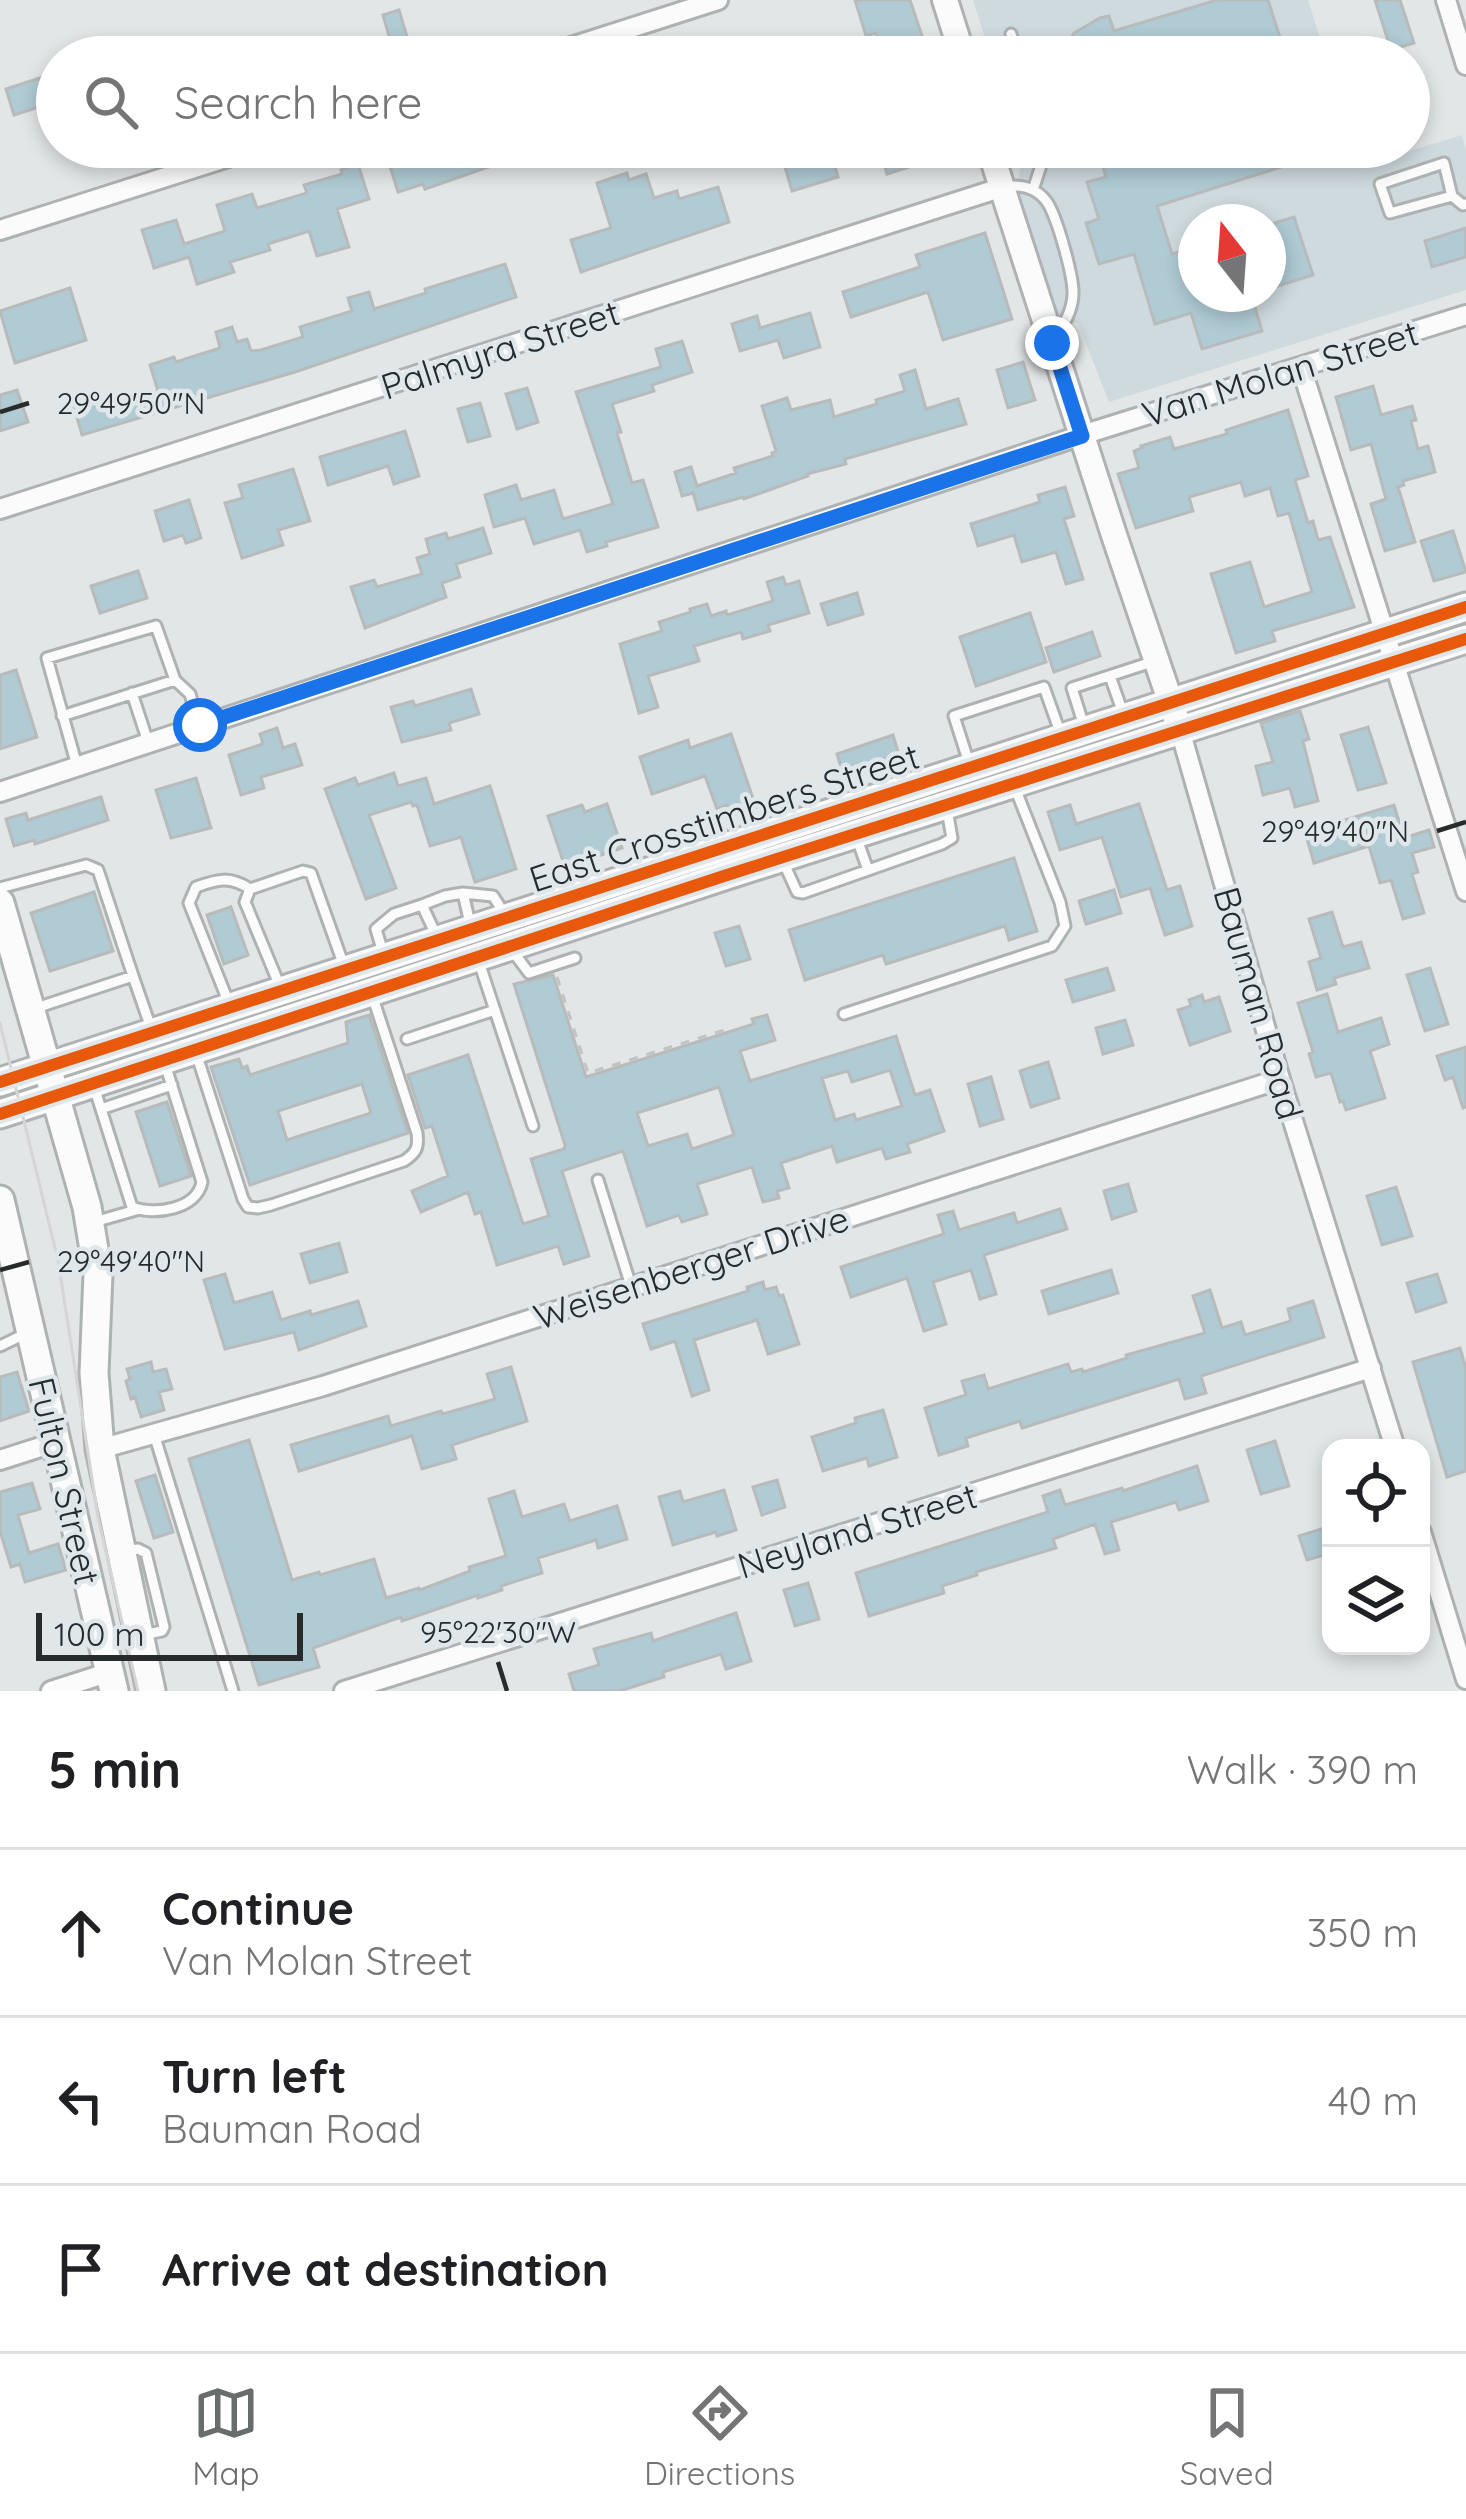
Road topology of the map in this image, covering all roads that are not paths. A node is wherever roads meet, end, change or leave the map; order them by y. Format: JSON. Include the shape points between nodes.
{"nodes":[{"id":1,"x":718,"y":0,"type":"edge"},
{"id":2,"x":944,"y":0,"type":"edge"},
{"id":3,"x":1446,"y":0,"type":"edge"},
{"id":4,"x":606,"y":36,"type":"edge"},
{"id":5,"x":955,"y":36,"type":"edge"},
{"id":6,"x":1466,"y":64,"type":"edge"},
{"id":7,"x":194,"y":168,"type":"edge"},
{"id":8,"x":995,"y":168,"type":"edge"},
{"id":9,"x":1040,"y":168,"type":"edge"},
{"id":10,"x":1000,"y":188,"type":"junction"},
{"id":11,"x":1033,"y":190,"type":"junction"},
{"id":12,"x":1452,"y":196,"type":"junction"},
{"id":13,"x":1466,"y":205,"type":"edge"},
{"id":14,"x":0,"y":230,"type":"edge"},
{"id":15,"x":1466,"y":315,"type":"edge"},
{"id":16,"x":1052,"y":343,"type":"junction"},
{"id":17,"x":1301,"y":368,"type":"junction"},
{"id":18,"x":1082,"y":436,"type":"junction"},
{"id":19,"x":0,"y":509,"type":"edge"},
{"id":20,"x":1466,"y":607,"type":"edge"},
{"id":21,"x":1384,"y":633,"type":"junction"},
{"id":22,"x":1466,"y":638,"type":"edge"},
{"id":23,"x":1156,"y":661,"type":"junction"},
{"id":24,"x":1393,"y":662,"type":"junction"},
{"id":25,"x":1110,"y":676,"type":"junction"},
{"id":26,"x":175,"y":680,"type":"junction"},
{"id":27,"x":132,"y":694,"type":"junction"},
{"id":28,"x":62,"y":716,"type":"junction"},
{"id":29,"x":1176,"y":716,"type":"junction"},
{"id":30,"x":1124,"y":718,"type":"junction"},
{"id":31,"x":200,"y":725,"type":"junction"},
{"id":32,"x":1074,"y":735,"type":"junction"},
{"id":33,"x":148,"y":742,"type":"junction"},
{"id":34,"x":77,"y":766,"type":"junction"},
{"id":35,"x":970,"y":769,"type":"junction"},
{"id":36,"x":1013,"y":783,"type":"junction"},
{"id":37,"x":0,"y":791,"type":"edge"},
{"id":38,"x":941,"y":792,"type":"junction"},
{"id":39,"x":856,"y":834,"type":"junction"},
{"id":40,"x":781,"y":858,"type":"junction"},
{"id":41,"x":724,"y":862,"type":"junction"},
{"id":42,"x":868,"y":870,"type":"junction"},
{"id":43,"x":0,"y":888,"type":"edge"},
{"id":44,"x":250,"y":889,"type":"junction"},
{"id":45,"x":1466,"y":890,"type":"edge"},
{"id":46,"x":464,"y":893,"type":"junction"},
{"id":47,"x":0,"y":903,"type":"edge"},
{"id":48,"x":422,"y":905,"type":"junction"},
{"id":49,"x":505,"y":934,"type":"junction"},
{"id":50,"x":438,"y":941,"type":"junction"},
{"id":51,"x":475,"y":944,"type":"junction"},
{"id":52,"x":384,"y":958,"type":"junction"},
{"id":53,"x":575,"y":958,"type":"dead end"},
{"id":54,"x":345,"y":971,"type":"junction"},
{"id":55,"x":133,"y":976,"type":"junction"},
{"id":56,"x":282,"y":991,"type":"junction"},
{"id":57,"x":371,"y":992,"type":"junction"},
{"id":58,"x":231,"y":1008,"type":"junction"},
{"id":59,"x":32,"y":1009,"type":"junction"},
{"id":60,"x":495,"y":1010,"type":"junction"},
{"id":61,"x":844,"y":1014,"type":"dead end"},
{"id":62,"x":290,"y":1019,"type":"junction"},
{"id":63,"x":153,"y":1033,"type":"junction"},
{"id":64,"x":406,"y":1039,"type":"dead end"},
{"id":65,"x":195,"y":1051,"type":"junction"},
{"id":66,"x":47,"y":1067,"type":"junction"},
{"id":67,"x":168,"y":1073,"type":"junction"},
{"id":68,"x":1280,"y":1079,"type":"junction"},
{"id":69,"x":0,"y":1082,"type":"edge"},
{"id":70,"x":55,"y":1097,"type":"junction"},
{"id":71,"x":97,"y":1097,"type":"junction"},
{"id":72,"x":0,"y":1114,"type":"edge"},
{"id":73,"x":533,"y":1126,"type":"dead end"},
{"id":74,"x":598,"y":1180,"type":"dead end"},
{"id":75,"x":0,"y":1200,"type":"edge"},
{"id":76,"x":137,"y":1210,"type":"junction"},
{"id":77,"x":89,"y":1223,"type":"junction"},
{"id":78,"x":631,"y":1286,"type":"junction"},
{"id":79,"x":11,"y":1300,"type":"edge"},
{"id":80,"x":30,"y":1332,"type":"junction"},
{"id":81,"x":0,"y":1346,"type":"edge"},
{"id":82,"x":1371,"y":1368,"type":"junction"},
{"id":83,"x":154,"y":1434,"type":"junction"},
{"id":84,"x":1392,"y":1439,"type":"edge"},
{"id":85,"x":56,"y":1442,"type":"junction"},
{"id":86,"x":100,"y":1449,"type":"junction"},
{"id":87,"x":0,"y":1460,"type":"edge"},
{"id":88,"x":1426,"y":1547,"type":"edge"},
{"id":89,"x":1466,"y":1679,"type":"edge"},
{"id":90,"x":112,"y":1682,"type":"edge"},
{"id":91,"x":51,"y":1691,"type":"edge"},
{"id":92,"x":151,"y":1691,"type":"edge"},
{"id":93,"x":233,"y":1691,"type":"edge"},
{"id":94,"x":344,"y":1691,"type":"edge"}],
"edges":[{"from":1,"to":4,"type":"street"},
{"from":2,"to":5,"type":"street"},
{"from":3,"to":6,"type":"street"},
{"from":7,"to":14,"type":"street"},
{"from":8,"to":10,"type":"street","name":"Bauman Road"},
{"from":9,"to":11,"type":"lane"},
{"from":10,"to":11,"type":"lane"},
{"from":10,"to":16,"type":"street","name":"Bauman Road"},
{"from":10,"to":19,"type":"street","name":"Palmyra Street"},
{"from":11,"to":16,"type":"lane","via":[[1048,203],[1072,275],[1067,320]]},
{"from":12,"to":12,"type":"lane","via":[[1444,164],[1380,184],[1390,214]]},
{"from":12,"to":13,"type":"lane"},
{"from":15,"to":17,"type":"street","name":"Van Molan Street"},
{"from":16,"to":18,"type":"street","name":"Bauman Road"},
{"from":17,"to":18,"type":"street","name":"Van Molan Street"},
{"from":17,"to":21,"type":"street"},
{"from":18,"to":23,"type":"street","name":"Bauman Road"},
{"from":18,"to":31,"type":"street","name":"Van Molan Street"},
{"from":20,"to":21,"type":"main road","name":"East Crosstimbers Street"},
{"from":21,"to":24,"type":"street"},
{"from":21,"to":29,"type":"main road","name":"East Crosstimbers Street"},
{"from":22,"to":24,"type":"main road","name":"East Crosstimbers Street"},
{"from":23,"to":25,"type":"lane"},
{"from":23,"to":29,"type":"street","name":"Bauman Road"},
{"from":24,"to":29,"type":"main road","name":"East Crosstimbers Street"},
{"from":24,"to":45,"type":"street"},
{"from":25,"to":30,"type":"lane"},
{"from":25,"to":32,"type":"lane","via":[[1072,688]]},
{"from":26,"to":27,"type":"lane"},
{"from":26,"to":28,"type":"lane","via":[[156,626],[47,658]]},
{"from":26,"to":31,"type":"lane","via":[[190,694]]},
{"from":27,"to":28,"type":"lane"},
{"from":27,"to":33,"type":"lane"},
{"from":28,"to":34,"type":"lane"},
{"from":29,"to":30,"type":"main road","name":"East Crosstimbers Street"},
{"from":29,"to":36,"type":"main road","name":"East Crosstimbers Street"},
{"from":29,"to":68,"type":"street","name":"Bauman Road"},
{"from":30,"to":32,"type":"main road","name":"East Crosstimbers Street"},
{"from":31,"to":33,"type":"street","name":"Van Molan Street"},
{"from":32,"to":35,"type":"main road","name":"East Crosstimbers Street"},
{"from":32,"to":35,"type":"lane","via":[[1044,687],[954,716]]},
{"from":33,"to":34,"type":"street","name":"Van Molan Street"},
{"from":34,"to":37,"type":"street","name":"Van Molan Street"},
{"from":35,"to":38,"type":"main road","name":"East Crosstimbers Street"},
{"from":36,"to":38,"type":"main road","name":"East Crosstimbers Street"},
{"from":36,"to":61,"type":"lane","via":[[1060,902],[1065,926],[1052,946]]},
{"from":38,"to":39,"type":"main road","name":"East Crosstimbers Street"},
{"from":38,"to":41,"type":"main road","name":"East Crosstimbers Street"},
{"from":38,"to":42,"type":"lane","via":[[952,838]]},
{"from":39,"to":40,"type":"main road","name":"East Crosstimbers Street"},
{"from":39,"to":42,"type":"lane"},
{"from":40,"to":41,"type":"main road","name":"East Crosstimbers Street"},
{"from":40,"to":42,"type":"lane","via":[[797,892]]},
{"from":41,"to":49,"type":"main road","name":"East Crosstimbers Street"},
{"from":43,"to":55,"type":"lane","via":[[86,865],[98,870]]},
{"from":44,"to":54,"type":"lane","via":[[311,873]]},
{"from":44,"to":56,"type":"lane","via":[[245,902]]},
{"from":44,"to":58,"type":"lane","via":[[236,880],[211,882],[196,887],[189,903]]},
{"from":46,"to":48,"type":"lane"},
{"from":46,"to":49,"type":"lane","via":[[493,896]]},
{"from":46,"to":51,"type":"lane"},
{"from":47,"to":59,"type":"main road","name":"Fulton Street"},
{"from":48,"to":50,"type":"lane"},
{"from":48,"to":52,"type":"lane","via":[[376,929]]},
{"from":49,"to":51,"type":"main road","name":"East Crosstimbers Street"},
{"from":49,"to":53,"type":"lane","via":[[529,973]]},
{"from":50,"to":51,"type":"main road","name":"East Crosstimbers Street"},
{"from":50,"to":52,"type":"main road","name":"East Crosstimbers Street"},
{"from":51,"to":57,"type":"main road","name":"East Crosstimbers Street"},
{"from":51,"to":60,"type":"lane"},
{"from":52,"to":54,"type":"main road","name":"East Crosstimbers Street"},
{"from":54,"to":56,"type":"main road","name":"East Crosstimbers Street"},
{"from":55,"to":59,"type":"lane"},
{"from":55,"to":63,"type":"lane"},
{"from":56,"to":58,"type":"main road","name":"East Crosstimbers Street"},
{"from":56,"to":62,"type":"main road"},
{"from":57,"to":62,"type":"main road","name":"East Crosstimbers Street"},
{"from":57,"to":65,"type":"lane","via":[[418,1145],[382,1169],[248,1207]]},
{"from":58,"to":63,"type":"main road","name":"East Crosstimbers Street"},
{"from":59,"to":66,"type":"main road","name":"Fulton Street"},
{"from":60,"to":64,"type":"lane"},
{"from":60,"to":73,"type":"lane"},
{"from":62,"to":65,"type":"main road","name":"East Crosstimbers Street"},
{"from":63,"to":66,"type":"main road","name":"East Crosstimbers Street"},
{"from":65,"to":67,"type":"main road","name":"East Crosstimbers Street"},
{"from":66,"to":69,"type":"main road","name":"East Crosstimbers Street"},
{"from":66,"to":70,"type":"main road","name":"Fulton Street"},
{"from":67,"to":71,"type":"main road","name":"East Crosstimbers Street"},
{"from":67,"to":76,"type":"lane","via":[[201,1191],[167,1209]]},
{"from":68,"to":78,"type":"street","name":"Weisenberger Drive"},
{"from":68,"to":82,"type":"street","name":"Bauman Road"},
{"from":70,"to":71,"type":"main road","name":"East Crosstimbers Street"},
{"from":70,"to":72,"type":"main road","name":"East Crosstimbers Street"},
{"from":70,"to":77,"type":"main road","name":"Fulton Street"},
{"from":71,"to":76,"type":"lane"},
{"from":74,"to":78,"type":"lane"},
{"from":75,"to":79,"type":"main road","name":"Fulton Street"},
{"from":76,"to":77,"type":"lane"},
{"from":77,"to":86,"type":"main road","name":"Fulton Street","via":[[98,1274]]},
{"from":78,"to":83,"type":"street","name":"Weisenberger Drive"},
{"from":79,"to":80,"type":"main road","name":"Fulton Street"},
{"from":80,"to":81,"type":"lane"},
{"from":80,"to":85,"type":"main road","name":"Fulton Street"},
{"from":82,"to":84,"type":"street","name":"Bauman Road"},
{"from":82,"to":94,"type":"street","name":"Neyland Street"},
{"from":83,"to":86,"type":"street","name":"Weisenberger Drive"},
{"from":83,"to":93,"type":"lane"},
{"from":85,"to":87,"type":"street"},
{"from":85,"to":90,"type":"main road","name":"Fulton Street"},
{"from":86,"to":92,"type":"main road","name":"Fulton Street"},
{"from":88,"to":89,"type":"street"},
{"from":90,"to":91,"type":"street"}]}
